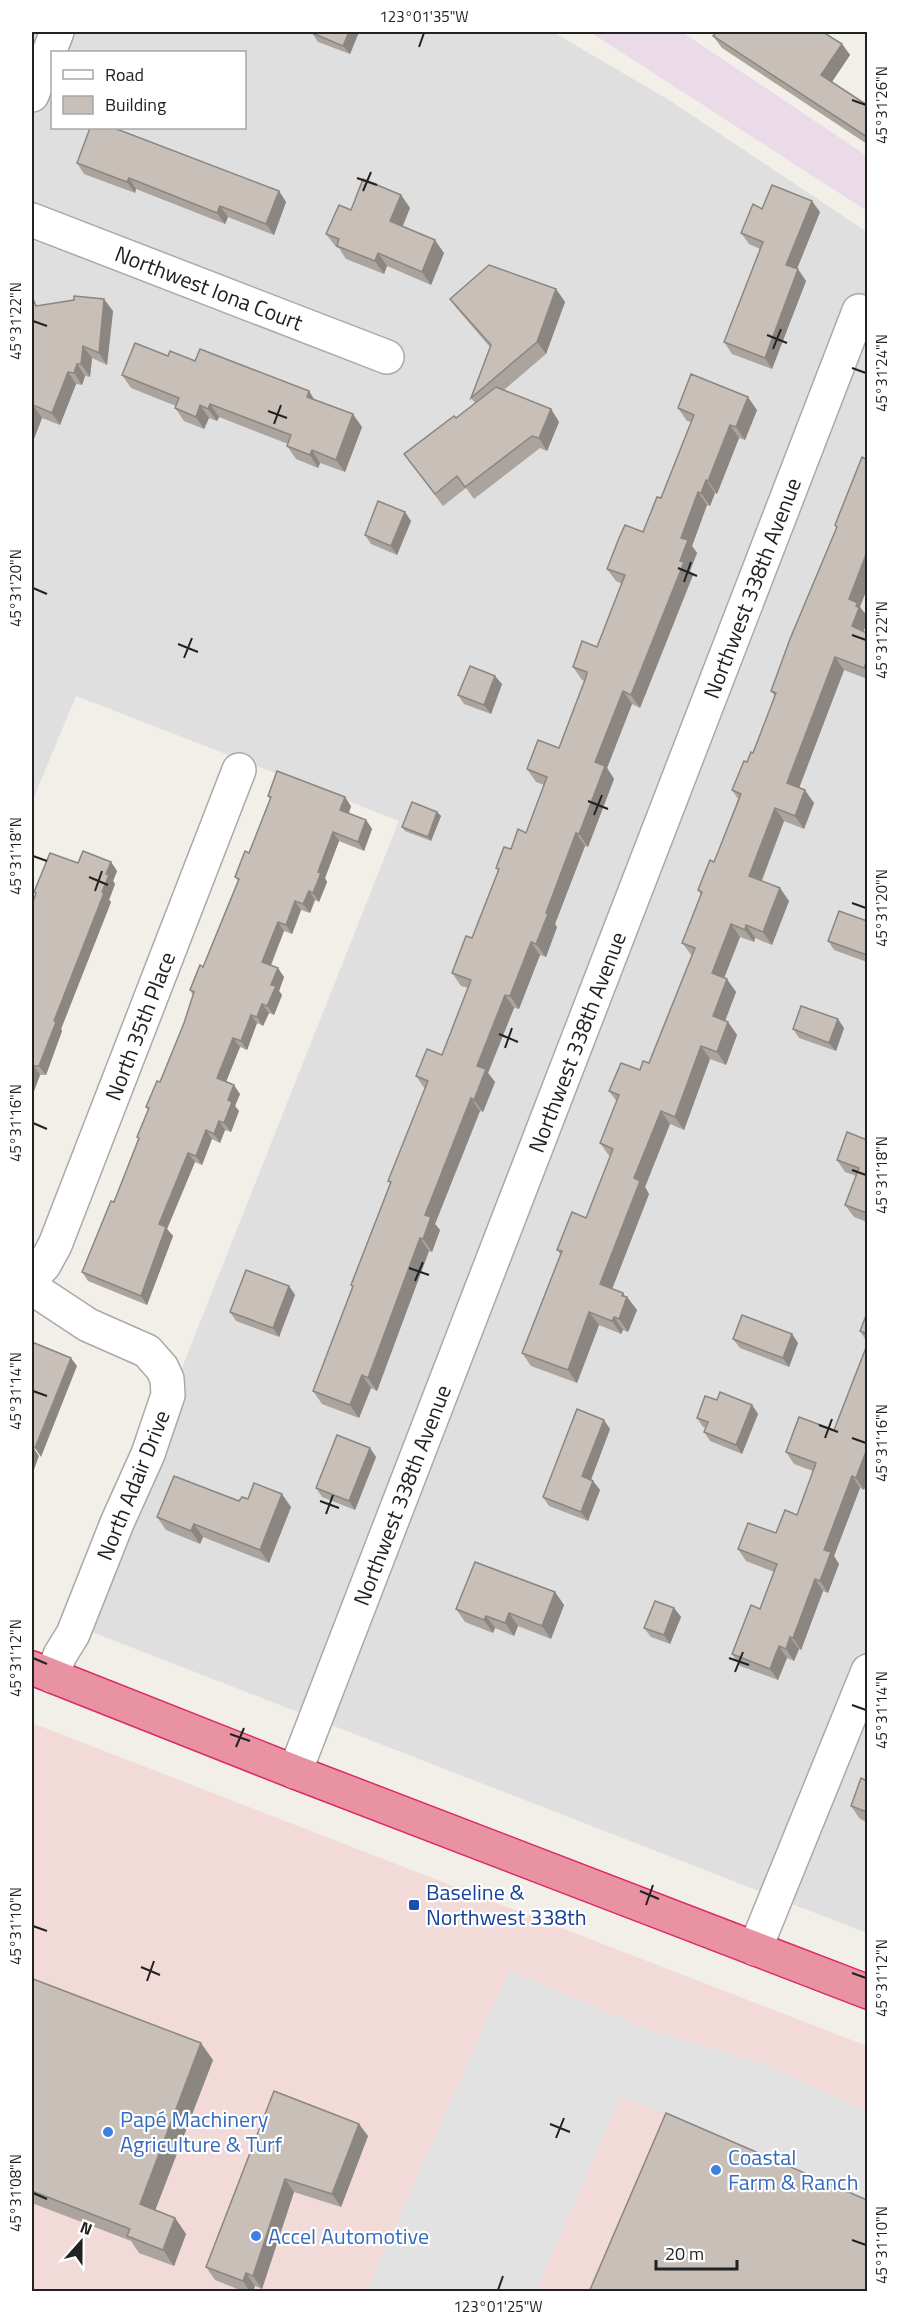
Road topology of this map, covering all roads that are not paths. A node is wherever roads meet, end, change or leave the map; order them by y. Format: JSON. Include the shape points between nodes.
{"nodes":[{"id":1,"x":57,"y":32,"type":"edge"},
{"id":2,"x":32,"y":95,"type":"edge"},
{"id":3,"x":32,"y":220,"type":"edge"},
{"id":4,"x":860,"y":311,"type":"dead end"},
{"id":5,"x":387,"y":357,"type":"dead end"},
{"id":6,"x":239,"y":770,"type":"dead end"},
{"id":7,"x":32,"y":1278,"type":"edge"},
{"id":8,"x":32,"y":1288,"type":"edge"},
{"id":9,"x":867,"y":1671,"type":"edge"},
{"id":10,"x":42,"y":1672,"type":"edge"},
{"id":11,"x":295,"y":1772,"type":"junction"},
{"id":12,"x":755,"y":1949,"type":"junction"},
{"id":13,"x":867,"y":1992,"type":"edge"}],
"edges":[{"from":1,"to":2,"type":"street"},
{"from":3,"to":5,"type":"street","name":"Northwest Iona Court"},
{"from":4,"to":11,"type":"street","name":"Northwest 338th Avenue"},
{"from":6,"to":7,"type":"street","name":"North 35th Place","via":[[55,1245]]},
{"from":8,"to":10,"type":"street","name":"North Adair Drive","via":[[88,1325],[147,1351],[162,1368],[168,1395],[148,1454],[73,1634],[60,1655]]},
{"from":9,"to":12,"type":"street"},
{"from":10,"to":11,"type":"highway"},
{"from":11,"to":12,"type":"highway"},
{"from":12,"to":13,"type":"highway"}]}
